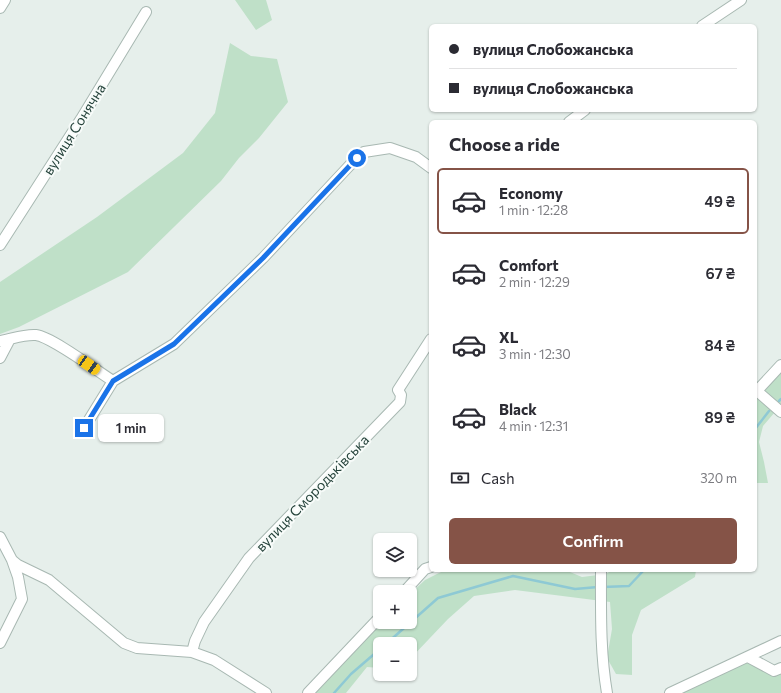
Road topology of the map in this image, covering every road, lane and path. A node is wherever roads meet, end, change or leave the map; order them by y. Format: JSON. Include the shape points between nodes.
{"nodes":[{"id":1,"x":5,"y":0,"type":"edge"},
{"id":2,"x":741,"y":0,"type":"edge"},
{"id":3,"x":0,"y":8,"type":"edge"},
{"id":4,"x":146,"y":12,"type":"dead end"},
{"id":5,"x":705,"y":24,"type":"edge"},
{"id":6,"x":582,"y":112,"type":"edge"},
{"id":7,"x":572,"y":120,"type":"edge"},
{"id":8,"x":429,"y":167,"type":"edge"},
{"id":9,"x":0,"y":245,"type":"edge"},
{"id":10,"x":5,"y":340,"type":"edge"},
{"id":11,"x":429,"y":342,"type":"edge"},
{"id":12,"x":0,"y":358,"type":"edge"},
{"id":13,"x":781,"y":365,"type":"edge"},
{"id":14,"x":113,"y":381,"type":"junction"},
{"id":15,"x":757,"y":391,"type":"edge"},
{"id":16,"x":757,"y":393,"type":"edge"},
{"id":17,"x":781,"y":412,"type":"edge"},
{"id":18,"x":84,"y":428,"type":"dead end"},
{"id":19,"x":0,"y":537,"type":"edge"},
{"id":20,"x":12,"y":560,"type":"junction"},
{"id":21,"x":429,"y":568,"type":"edge"},
{"id":22,"x":601,"y":572,"type":"edge"},
{"id":23,"x":411,"y":585,"type":"edge"},
{"id":24,"x":373,"y":624,"type":"edge"},
{"id":25,"x":781,"y":641,"type":"edge"},
{"id":26,"x":0,"y":642,"type":"edge"},
{"id":27,"x":192,"y":652,"type":"junction"},
{"id":28,"x":748,"y":657,"type":"junction"},
{"id":29,"x":781,"y":668,"type":"edge"},
{"id":30,"x":266,"y":693,"type":"edge"},
{"id":31,"x":308,"y":693,"type":"edge"},
{"id":32,"x":608,"y":693,"type":"edge"},
{"id":33,"x":670,"y":693,"type":"edge"}],
"edges":[{"from":1,"to":3,"type":"street"},
{"from":2,"to":5,"type":"street"},
{"from":4,"to":9,"type":"street","name":"вулиця Сонячна"},
{"from":6,"to":7,"type":"street"},
{"from":8,"to":14,"type":"street","via":[[416,158],[390,148],[364,152],[263,258],[174,344]]},
{"from":10,"to":12,"type":"street"},
{"from":10,"to":14,"type":"street","via":[[37,335],[53,341]]},
{"from":11,"to":27,"type":"street","name":"вулиця Смородьківська","via":[[398,390],[401,395],[400,402],[249,558],[204,622]]},
{"from":13,"to":15,"type":"street"},
{"from":14,"to":18,"type":"street"},
{"from":16,"to":17,"type":"street"},
{"from":19,"to":20,"type":"street"},
{"from":20,"to":26,"type":"street","via":[[22,599]]},
{"from":20,"to":27,"type":"street","via":[[49,580],[124,643],[137,648]]},
{"from":21,"to":23,"type":"street"},
{"from":22,"to":32,"type":"street","via":[[601,623]]},
{"from":24,"to":31,"type":"street"},
{"from":25,"to":28,"type":"street"},
{"from":27,"to":30,"type":"street","via":[[214,660]]},
{"from":28,"to":29,"type":"street","via":[[774,671]]},
{"from":28,"to":33,"type":"street"}]}
